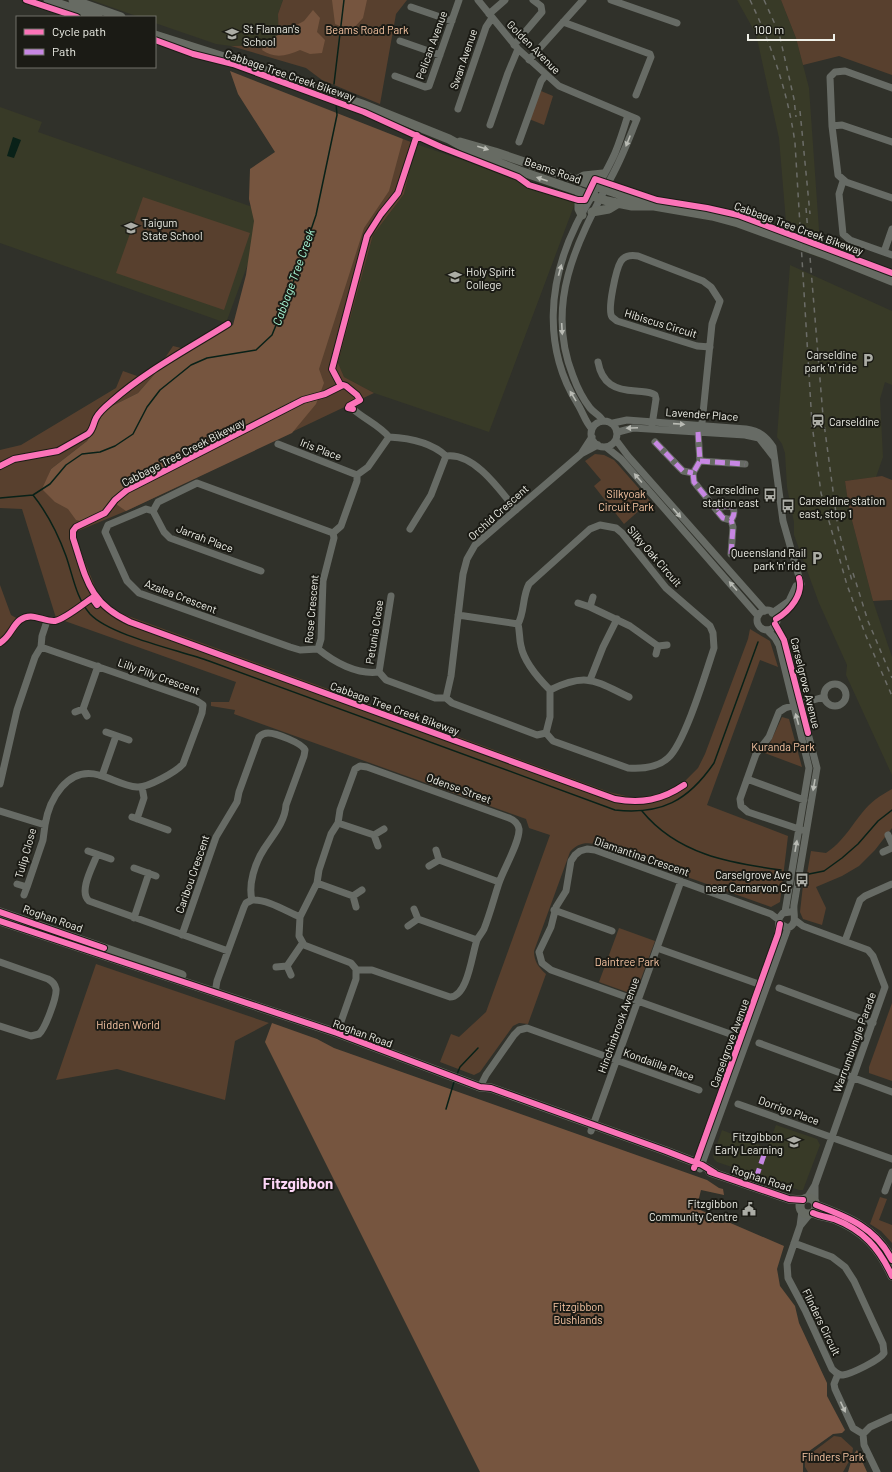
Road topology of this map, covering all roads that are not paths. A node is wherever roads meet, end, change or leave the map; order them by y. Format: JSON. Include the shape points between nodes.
{"nodes":[{"id":1,"x":48,"y":0,"type":"edge"},
{"id":2,"x":73,"y":0,"type":"edge"},
{"id":3,"x":459,"y":0,"type":"edge"},
{"id":4,"x":478,"y":0,"type":"edge"},
{"id":5,"x":505,"y":0,"type":"edge"},
{"id":6,"x":533,"y":0,"type":"edge"},
{"id":7,"x":611,"y":0,"type":"edge"},
{"id":8,"x":581,"y":1,"type":"edge"},
{"id":9,"x":411,"y":7,"type":"dead end"},
{"id":10,"x":95,"y":16,"type":"edge"},
{"id":11,"x":117,"y":16,"type":"edge"},
{"id":12,"x":491,"y":16,"type":"junction"},
{"id":13,"x":452,"y":21,"type":"junction"},
{"id":14,"x":563,"y":22,"type":"junction"},
{"id":15,"x":677,"y":23,"type":"dead end"},
{"id":16,"x":156,"y":30,"type":"edge"},
{"id":17,"x":156,"y":35,"type":"edge"},
{"id":18,"x":400,"y":41,"type":"dead end"},
{"id":19,"x":516,"y":47,"type":"junction"},
{"id":20,"x":440,"y":55,"type":"junction"},
{"id":21,"x":529,"y":60,"type":"junction"},
{"id":22,"x":255,"y":67,"type":"junction"},
{"id":23,"x":395,"y":76,"type":"dead end"},
{"id":24,"x":545,"y":76,"type":"junction"},
{"id":25,"x":892,"y":88,"type":"edge"},
{"id":26,"x":636,"y":95,"type":"dead end"},
{"id":27,"x":458,"y":108,"type":"dead end"},
{"id":28,"x":628,"y":115,"type":"junction"},
{"id":29,"x":490,"y":125,"type":"dead end"},
{"id":30,"x":832,"y":126,"type":"junction"},
{"id":31,"x":449,"y":139,"type":"junction"},
{"id":32,"x":519,"y":142,"type":"dead end"},
{"id":33,"x":892,"y":142,"type":"edge"},
{"id":34,"x":603,"y":174,"type":"junction"},
{"id":35,"x":577,"y":180,"type":"junction"},
{"id":36,"x":843,"y":181,"type":"junction"},
{"id":37,"x":601,"y":188,"type":"junction"},
{"id":38,"x":579,"y":191,"type":"junction"},
{"id":39,"x":596,"y":197,"type":"junction"},
{"id":40,"x":892,"y":198,"type":"edge"},
{"id":41,"x":619,"y":203,"type":"junction"},
{"id":42,"x":654,"y":206,"type":"junction"},
{"id":43,"x":592,"y":212,"type":"junction"},
{"id":44,"x":582,"y":215,"type":"junction"},
{"id":45,"x":892,"y":229,"type":"edge"},
{"id":46,"x":884,"y":252,"type":"junction"},
{"id":47,"x":892,"y":255,"type":"edge"},
{"id":48,"x":892,"y":281,"type":"edge"},
{"id":49,"x":710,"y":347,"type":"junction"},
{"id":50,"x":598,"y":362,"type":"dead end"},
{"id":51,"x":353,"y":409,"type":"dead end"},
{"id":52,"x":603,"y":421,"type":"junction"},
{"id":53,"x":613,"y":423,"type":"junction"},
{"id":54,"x":652,"y":426,"type":"junction"},
{"id":55,"x":592,"y":429,"type":"junction"},
{"id":56,"x":700,"y":429,"type":"junction"},
{"id":57,"x":617,"y":436,"type":"junction"},
{"id":58,"x":389,"y":437,"type":"junction"},
{"id":59,"x":592,"y":437,"type":"junction"},
{"id":60,"x":655,"y":442,"type":"dead end"},
{"id":61,"x":278,"y":444,"type":"dead end"},
{"id":62,"x":598,"y":445,"type":"junction"},
{"id":63,"x":606,"y":447,"type":"junction"},
{"id":64,"x":581,"y":454,"type":"junction"},
{"id":65,"x":446,"y":456,"type":"junction"},
{"id":66,"x":700,"y":461,"type":"junction"},
{"id":67,"x":745,"y":464,"type":"dead end"},
{"id":68,"x":693,"y":473,"type":"junction"},
{"id":69,"x":357,"y":475,"type":"junction"},
{"id":70,"x":716,"y":508,"type":"junction"},
{"id":71,"x":516,"y":510,"type":"junction"},
{"id":72,"x":153,"y":511,"type":"junction"},
{"id":73,"x":731,"y":520,"type":"junction"},
{"id":74,"x":410,"y":529,"type":"dead end"},
{"id":75,"x":333,"y":533,"type":"junction"},
{"id":76,"x":731,"y":554,"type":"dead end"},
{"id":77,"x":261,"y":571,"type":"dead end"},
{"id":78,"x":391,"y":596,"type":"dead end"},
{"id":79,"x":593,"y":597,"type":"dead end"},
{"id":80,"x":578,"y":603,"type":"dead end"},
{"id":81,"x":590,"y":607,"type":"junction"},
{"id":82,"x":458,"y":615,"type":"junction"},
{"id":83,"x":758,"y":616,"type":"junction"},
{"id":84,"x":772,"y":617,"type":"junction"},
{"id":85,"x":618,"y":619,"type":"junction"},
{"id":86,"x":46,"y":624,"type":"dead end"},
{"id":87,"x":518,"y":624,"type":"junction"},
{"id":88,"x":767,"y":630,"type":"junction"},
{"id":89,"x":667,"y":645,"type":"dead end"},
{"id":90,"x":658,"y":646,"type":"junction"},
{"id":91,"x":41,"y":647,"type":"junction"},
{"id":92,"x":318,"y":649,"type":"junction"},
{"id":93,"x":656,"y":654,"type":"dead end"},
{"id":94,"x":98,"y":666,"type":"junction"},
{"id":95,"x":379,"y":672,"type":"junction"},
{"id":96,"x":590,"y":680,"type":"junction"},
{"id":97,"x":550,"y":690,"type":"junction"},
{"id":98,"x":629,"y":697,"type":"dead end"},
{"id":99,"x":824,"y":697,"type":"dead end"},
{"id":100,"x":446,"y":698,"type":"junction"},
{"id":101,"x":797,"y":705,"type":"junction"},
{"id":102,"x":83,"y":709,"type":"junction"},
{"id":103,"x":75,"y":712,"type":"dead end"},
{"id":104,"x":87,"y":716,"type":"dead end"},
{"id":105,"x":106,"y":732,"type":"dead end"},
{"id":106,"x":546,"y":733,"type":"junction"},
{"id":107,"x":116,"y":736,"type":"junction"},
{"id":108,"x":129,"y":740,"type":"dead end"},
{"id":109,"x":2,"y":769,"type":"edge"},
{"id":110,"x":102,"y":776,"type":"junction"},
{"id":111,"x":747,"y":779,"type":"junction"},
{"id":112,"x":0,"y":784,"type":"edge"},
{"id":113,"x":142,"y":787,"type":"junction"},
{"id":114,"x":804,"y":800,"type":"junction"},
{"id":115,"x":0,"y":811,"type":"edge"},
{"id":116,"x":338,"y":823,"type":"junction"},
{"id":117,"x":45,"y":825,"type":"junction"},
{"id":118,"x":384,"y":829,"type":"dead end"},
{"id":119,"x":168,"y":830,"type":"dead end"},
{"id":120,"x":802,"y":830,"type":"junction"},
{"id":121,"x":374,"y":836,"type":"junction"},
{"id":122,"x":888,"y":836,"type":"dead end"},
{"id":123,"x":892,"y":844,"type":"edge"},
{"id":124,"x":378,"y":846,"type":"dead end"},
{"id":125,"x":892,"y":848,"type":"edge"},
{"id":126,"x":436,"y":850,"type":"dead end"},
{"id":127,"x":88,"y":852,"type":"dead end"},
{"id":128,"x":883,"y":852,"type":"dead end"},
{"id":129,"x":97,"y":855,"type":"junction"},
{"id":130,"x":110,"y":860,"type":"dead end"},
{"id":131,"x":439,"y":860,"type":"junction"},
{"id":132,"x":429,"y":866,"type":"dead end"},
{"id":133,"x":134,"y":868,"type":"dead end"},
{"id":134,"x":149,"y":874,"type":"junction"},
{"id":135,"x":156,"y":876,"type":"dead end"},
{"id":136,"x":499,"y":882,"type":"junction"},
{"id":137,"x":681,"y":882,"type":"junction"},
{"id":138,"x":317,"y":883,"type":"junction"},
{"id":139,"x":18,"y":884,"type":"dead end"},
{"id":140,"x":892,"y":884,"type":"edge"},
{"id":141,"x":26,"y":887,"type":"junction"},
{"id":142,"x":362,"y":890,"type":"dead end"},
{"id":143,"x":24,"y":896,"type":"dead end"},
{"id":144,"x":353,"y":896,"type":"junction"},
{"id":145,"x":252,"y":900,"type":"junction"},
{"id":146,"x":356,"y":907,"type":"dead end"},
{"id":147,"x":414,"y":909,"type":"dead end"},
{"id":148,"x":554,"y":910,"type":"junction"},
{"id":149,"x":0,"y":912,"type":"edge"},
{"id":150,"x":300,"y":917,"type":"junction"},
{"id":151,"x":134,"y":918,"type":"junction"},
{"id":152,"x":782,"y":918,"type":"junction"},
{"id":153,"x":418,"y":920,"type":"junction"},
{"id":154,"x":0,"y":921,"type":"edge"},
{"id":155,"x":792,"y":922,"type":"junction"},
{"id":156,"x":408,"y":926,"type":"dead end"},
{"id":157,"x":612,"y":931,"type":"dead end"},
{"id":158,"x":182,"y":935,"type":"junction"},
{"id":159,"x":477,"y":940,"type":"junction"},
{"id":160,"x":845,"y":941,"type":"junction"},
{"id":161,"x":302,"y":944,"type":"junction"},
{"id":162,"x":657,"y":948,"type":"junction"},
{"id":163,"x":228,"y":951,"type":"junction"},
{"id":164,"x":0,"y":962,"type":"edge"},
{"id":165,"x":287,"y":966,"type":"junction"},
{"id":166,"x":276,"y":967,"type":"dead end"},
{"id":167,"x":357,"y":970,"type":"junction"},
{"id":168,"x":291,"y":975,"type":"dead end"},
{"id":169,"x":763,"y":986,"type":"junction"},
{"id":170,"x":779,"y":988,"type":"dead end"},
{"id":171,"x":216,"y":990,"type":"junction"},
{"id":172,"x":888,"y":990,"type":"edge"},
{"id":173,"x":638,"y":1001,"type":"junction"},
{"id":174,"x":873,"y":1023,"type":"junction"},
{"id":175,"x":0,"y":1026,"type":"edge"},
{"id":176,"x":337,"y":1033,"type":"junction"},
{"id":177,"x":744,"y":1039,"type":"junction"},
{"id":178,"x":759,"y":1043,"type":"dead end"},
{"id":179,"x":617,"y":1060,"type":"junction"},
{"id":180,"x":853,"y":1078,"type":"junction"},
{"id":181,"x":480,"y":1087,"type":"junction"},
{"id":182,"x":699,"y":1090,"type":"dead end"},
{"id":183,"x":892,"y":1092,"type":"edge"},
{"id":184,"x":738,"y":1104,"type":"dead end"},
{"id":185,"x":592,"y":1128,"type":"junction"},
{"id":186,"x":832,"y":1138,"type":"junction"},
{"id":187,"x":892,"y":1159,"type":"edge"},
{"id":188,"x":698,"y":1166,"type":"junction"},
{"id":189,"x":892,"y":1172,"type":"edge"},
{"id":190,"x":885,"y":1191,"type":"dead end"},
{"id":191,"x":808,"y":1206,"type":"junction"},
{"id":192,"x":794,"y":1243,"type":"junction"},
{"id":193,"x":892,"y":1260,"type":"edge"},
{"id":194,"x":892,"y":1276,"type":"edge"},
{"id":195,"x":838,"y":1374,"type":"junction"},
{"id":196,"x":892,"y":1417,"type":"edge"},
{"id":197,"x":863,"y":1434,"type":"junction"},
{"id":198,"x":877,"y":1472,"type":"edge"}],
"edges":[{"from":1,"to":10,"type":"main road"},
{"from":2,"to":11,"type":"main road"},
{"from":3,"to":13,"type":"street","name":"Pelican Avenue"},
{"from":4,"to":12,"type":"street","name":"Golden Avenue"},
{"from":5,"to":12,"type":"street"},
{"from":6,"to":19,"type":"street","via":[[542,12]]},
{"from":7,"to":15,"type":"street"},
{"from":8,"to":14,"type":"street"},
{"from":9,"to":13,"type":"street"},
{"from":12,"to":19,"type":"street","name":"Golden Avenue"},
{"from":12,"to":27,"type":"street","name":"Swan Avenue"},
{"from":13,"to":20,"type":"street","name":"Pelican Avenue"},
{"from":14,"to":21,"type":"street"},
{"from":14,"to":26,"type":"street","via":[[650,54]]},
{"from":16,"to":22,"type":"main road","name":"Beams Road","via":[[240,59]]},
{"from":17,"to":22,"type":"main road","name":"Beams Road"},
{"from":18,"to":20,"type":"street"},
{"from":19,"to":21,"type":"street","name":"Golden Avenue"},
{"from":19,"to":29,"type":"street"},
{"from":20,"to":23,"type":"street","name":"Pelican Avenue","via":[[428,88]]},
{"from":21,"to":24,"type":"street","name":"Golden Avenue"},
{"from":22,"to":31,"type":"main road","name":"Beams Road","via":[[362,104]]},
{"from":24,"to":28,"type":"street","name":"Golden Avenue","via":[[568,91]]},
{"from":24,"to":32,"type":"street"},
{"from":25,"to":30,"type":"street","via":[[845,71],[835,72],[830,77]]},
{"from":28,"to":34,"type":"street","via":[[615,153]]},
{"from":28,"to":37,"type":"street","one_way":true,"via":[[637,118],[622,156]]},
{"from":30,"to":33,"type":"street","via":[[842,125]]},
{"from":30,"to":36,"type":"street","via":[[837,172]]},
{"from":31,"to":35,"type":"main road","name":"Beams Road","one_way":true},
{"from":38,"to":31,"type":"main road","name":"Beams Road","one_way":true,"via":[[476,154]]},
{"from":34,"to":35,"type":"main road","via":[[584,176]]},
{"from":34,"to":37,"type":"street"},
{"from":35,"to":37,"type":"main road","name":"Beams Road"},
{"from":36,"to":40,"type":"street"},
{"from":36,"to":46,"type":"street","via":[[839,194],[843,234],[850,240]]},
{"from":37,"to":39,"type":"street"},
{"from":37,"to":42,"type":"main road","name":"Beams Road"},
{"from":38,"to":39,"type":"main road","name":"Beams Road"},
{"from":38,"to":44,"type":"main road","via":[[579,209]]},
{"from":39,"to":41,"type":"main road","name":"Beams Road"},
{"from":39,"to":43,"type":"street"},
{"from":39,"to":44,"type":"street"},
{"from":41,"to":42,"type":"main road","name":"Beams Road"},
{"from":41,"to":43,"type":"main road","via":[[609,209]]},
{"from":42,"to":48,"type":"main road","name":"Beams Road","via":[[722,218],[782,238]]},
{"from":43,"to":52,"type":"street","one_way":true,"via":[[567,276],[562,327],[566,355],[573,377],[588,405]]},
{"from":55,"to":44,"type":"street","one_way":true,"via":[[567,385],[561,369],[554,338],[552,311],[554,291],[562,263]]},
{"from":45,"to":46,"type":"street"},
{"from":46,"to":47,"type":"street"},
{"from":49,"to":49,"type":"street","name":"Hibiscus Circuit","via":[[713,319],[720,301],[711,287],[702,281],[638,256],[629,256],[622,260],[610,308],[612,317],[617,321],[687,343]]},
{"from":49,"to":56,"type":"street","name":"Hibiscus Circuit"},
{"from":50,"to":54,"type":"street","via":[[602,377],[607,382],[626,390],[655,395]]},
{"from":51,"to":58,"type":"street"},
{"from":52,"to":53,"type":"street"},
{"from":52,"to":55,"type":"street","via":[[596,423]]},
{"from":53,"to":54,"type":"street","name":"Lavender Place","via":[[620,420]]},
{"from":53,"to":57,"type":"street"},
{"from":54,"to":56,"type":"street","name":"Lavender Place"},
{"from":54,"to":57,"type":"street","name":"Lavender Place","one_way":true,"via":[[628,428]]},
{"from":55,"to":59,"type":"street"},
{"from":56,"to":66,"type":"street","name":"Hibiscus Circuit"},
{"from":56,"to":84,"type":"street","name":"Lavender Place","via":[[755,430],[764,435],[773,447],[783,521],[801,584],[792,605]]},
{"from":57,"to":63,"type":"street","via":[[610,446]]},
{"from":57,"to":84,"type":"street","name":"Carselgrove Avenue","one_way":true,"via":[[633,462]]},
{"from":58,"to":65,"type":"street","via":[[411,440],[439,450]]},
{"from":58,"to":69,"type":"street","via":[[368,467]]},
{"from":59,"to":62,"type":"street"},
{"from":59,"to":64,"type":"street","name":"Orchid Crescent"},
{"from":60,"to":68,"type":"street","via":[[683,471]]},
{"from":61,"to":69,"type":"street","name":"Iris Place"},
{"from":62,"to":63,"type":"street"},
{"from":62,"to":64,"type":"street","name":"Orchid Crescent"},
{"from":83,"to":63,"type":"street","one_way":true,"via":[[621,459]]},
{"from":64,"to":71,"type":"street","name":"Orchid Crescent"},
{"from":65,"to":71,"type":"street","via":[[465,458],[476,465]]},
{"from":65,"to":74,"type":"street","via":[[431,494]]},
{"from":66,"to":67,"type":"street"},
{"from":66,"to":68,"type":"street"},
{"from":68,"to":70,"type":"street","via":[[697,488]]},
{"from":69,"to":75,"type":"street","name":"Rose Crescent","via":[[341,526]]},
{"from":70,"to":73,"type":"street","via":[[723,518]]},
{"from":70,"to":73,"type":"street","via":[[733,507],[735,512]]},
{"from":71,"to":82,"type":"street","name":"Orchid Crescent","via":[[475,546],[467,559]]},
{"from":72,"to":75,"type":"street","via":[[158,502],[197,483]]},
{"from":72,"to":77,"type":"street","name":"Jarrah Place","via":[[170,538]]},
{"from":72,"to":92,"type":"street","name":"Azalea Crescent","via":[[146,509],[124,518],[108,526],[105,532],[127,581],[139,593],[290,647],[300,650]]},
{"from":73,"to":76,"type":"street","via":[[734,527]]},
{"from":75,"to":92,"type":"street","name":"Rose Crescent","via":[[323,581],[321,639]]},
{"from":78,"to":95,"type":"street","name":"Petunia Close"},
{"from":79,"to":81,"type":"street"},
{"from":80,"to":81,"type":"street"},
{"from":81,"to":85,"type":"street"},
{"from":82,"to":87,"type":"street"},
{"from":82,"to":100,"type":"street","name":"Orchid Crescent"},
{"from":83,"to":84,"type":"street"},
{"from":83,"to":88,"type":"street","name":"Carselgrove Avenue","via":[[757,622],[760,627]]},
{"from":84,"to":88,"type":"street"},
{"from":84,"to":101,"type":"street","name":"Carselgrove Avenue","via":[[784,640]]},
{"from":85,"to":90,"type":"street"},
{"from":85,"to":96,"type":"street"},
{"from":86,"to":91,"type":"street"},
{"from":87,"to":97,"type":"street","name":"Silky Oak Circuit","via":[[523,654]]},
{"from":87,"to":106,"type":"street","name":"Silky Oak Circuit","via":[[523,615],[524,593],[529,584],[590,529],[600,525],[616,528],[622,533],[666,588],[703,619],[713,633],[714,648],[681,741],[675,751],[662,762],[640,769],[628,768],[553,741]]},
{"from":88,"to":101,"type":"street","name":"Carselgrove Avenue","via":[[778,642]]},
{"from":89,"to":90,"type":"street"},
{"from":90,"to":93,"type":"street"},
{"from":91,"to":94,"type":"street","name":"Lilly Pilly Crescent"},
{"from":91,"to":109,"type":"street","via":[[35,657],[17,710]]},
{"from":92,"to":95,"type":"street","name":"Rose Crescent","via":[[334,661],[368,674]]},
{"from":94,"to":102,"type":"street"},
{"from":94,"to":113,"type":"street","name":"Lilly Pilly Crescent","via":[[197,701],[203,707],[183,764]]},
{"from":95,"to":100,"type":"street","via":[[386,680],[435,698]]},
{"from":96,"to":97,"type":"street","via":[[573,680]]},
{"from":96,"to":98,"type":"street"},
{"from":97,"to":106,"type":"street","via":[[550,717]]},
{"from":99,"to":101,"type":"street"},
{"from":100,"to":106,"type":"street","via":[[452,704],[537,735]]},
{"from":101,"to":111,"type":"street","via":[[781,710],[778,714],[769,737],[756,754]]},
{"from":114,"to":101,"type":"street","name":"Carselgrove Avenue","one_way":true,"via":[[809,768]]},
{"from":101,"to":120,"type":"street","name":"Carselgrove Avenue","one_way":true,"via":[[816,768]]},
{"from":102,"to":103,"type":"street"},
{"from":102,"to":104,"type":"street"},
{"from":105,"to":107,"type":"street"},
{"from":107,"to":108,"type":"street"},
{"from":107,"to":110,"type":"street"},
{"from":109,"to":112,"type":"street"},
{"from":110,"to":113,"type":"street","via":[[130,786]]},
{"from":110,"to":117,"type":"street","via":[[86,774],[60,787]]},
{"from":111,"to":114,"type":"street"},
{"from":111,"to":120,"type":"street","via":[[740,799],[745,810]]},
{"from":113,"to":119,"type":"street","via":[[144,798],[134,818]]},
{"from":114,"to":120,"type":"street","name":"Carselgrove Avenue"},
{"from":115,"to":117,"type":"street"},
{"from":116,"to":121,"type":"street"},
{"from":116,"to":136,"type":"street","name":"Odense Street","via":[[353,773],[362,766],[509,818],[516,822],[518,832]]},
{"from":116,"to":138,"type":"street","name":"Odense Street","via":[[331,834]]},
{"from":117,"to":141,"type":"street","name":"Tulip Close","via":[[43,840]]},
{"from":118,"to":121,"type":"street"},
{"from":152,"to":120,"type":"street","name":"Carselgrove Avenue","one_way":true},
{"from":120,"to":155,"type":"street","name":"Carselgrove Avenue"},
{"from":121,"to":124,"type":"street"},
{"from":122,"to":123,"type":"street"},
{"from":125,"to":128,"type":"street"},
{"from":126,"to":131,"type":"street"},
{"from":127,"to":129,"type":"street"},
{"from":129,"to":130,"type":"street"},
{"from":129,"to":151,"type":"street","via":[[85,888],[86,898],[92,903]]},
{"from":131,"to":132,"type":"street"},
{"from":131,"to":136,"type":"street"},
{"from":133,"to":134,"type":"street"},
{"from":134,"to":135,"type":"street"},
{"from":134,"to":151,"type":"street"},
{"from":136,"to":159,"type":"street","name":"Odense Street","via":[[483,931]]},
{"from":137,"to":148,"type":"street","name":"Diamantina Crescent","via":[[595,850],[584,849],[577,852],[573,858],[566,891]]},
{"from":137,"to":152,"type":"street","name":"Diamantina Crescent"},
{"from":137,"to":162,"type":"street","name":"Hinchinbrook Avenue"},
{"from":138,"to":144,"type":"street"},
{"from":138,"to":150,"type":"street","name":"Odense Street"},
{"from":139,"to":141,"type":"street","name":"Tulip Close"},
{"from":140,"to":160,"type":"street","via":[[860,900]]},
{"from":141,"to":143,"type":"street","name":"Tulip Close"},
{"from":142,"to":144,"type":"street"},
{"from":144,"to":146,"type":"street"},
{"from":145,"to":150,"type":"street","via":[[258,900]]},
{"from":145,"to":158,"type":"street","name":"Caribou Crescent","via":[[250,887],[262,853],[285,814],[305,753],[301,745],[267,733],[258,738],[237,802],[216,837]]},
{"from":145,"to":163,"type":"street","via":[[244,907]]},
{"from":147,"to":153,"type":"street"},
{"from":148,"to":157,"type":"street"},
{"from":148,"to":173,"type":"street","name":"Diamantina Crescent","via":[[551,927],[539,952],[544,966]]},
{"from":149,"to":171,"type":"main road","name":"Roghan Road"},
{"from":150,"to":161,"type":"street","name":"Odense Street","via":[[298,936]]},
{"from":151,"to":158,"type":"street"},
{"from":152,"to":155,"type":"street"},
{"from":152,"to":155,"type":"street"},
{"from":152,"to":169,"type":"street","name":"Carselgrove Avenue"},
{"from":153,"to":156,"type":"street"},
{"from":153,"to":159,"type":"street"},
{"from":154,"to":171,"type":"main road","name":"Roghan Road"},
{"from":155,"to":160,"type":"street","name":"Warrumbungle Parade"},
{"from":155,"to":169,"type":"street","name":"Carselgrove Avenue"},
{"from":158,"to":163,"type":"street"},
{"from":159,"to":167,"type":"street","name":"Odense Street","via":[[462,988],[459,994],[452,997],[372,970]]},
{"from":160,"to":172,"type":"street","name":"Warrumbungle Parade","via":[[861,946],[870,953]]},
{"from":161,"to":165,"type":"street"},
{"from":161,"to":167,"type":"street","via":[[351,962]]},
{"from":162,"to":169,"type":"street"},
{"from":162,"to":173,"type":"street","name":"Hinchinbrook Avenue"},
{"from":163,"to":171,"type":"street"},
{"from":164,"to":175,"type":"street","via":[[48,979],[54,983],[56,990],[39,1034],[31,1036]]},
{"from":165,"to":166,"type":"street"},
{"from":165,"to":168,"type":"street"},
{"from":167,"to":176,"type":"street"},
{"from":169,"to":177,"type":"street","name":"Carselgrove Avenue"},
{"from":170,"to":174,"type":"street"},
{"from":171,"to":176,"type":"main road","name":"Roghan Road","via":[[229,992],[254,1005]]},
{"from":172,"to":174,"type":"street","name":"Warrumbungle Parade"},
{"from":173,"to":177,"type":"street","name":"Diamantina Crescent"},
{"from":173,"to":179,"type":"street","name":"Hinchinbrook Avenue"},
{"from":174,"to":180,"type":"street","name":"Warrumbungle Parade"},
{"from":176,"to":181,"type":"main road","name":"Roghan Road"},
{"from":177,"to":188,"type":"street","name":"Carselgrove Avenue"},
{"from":178,"to":180,"type":"street"},
{"from":179,"to":181,"type":"street","name":"Kondalilla Place","via":[[524,1028],[514,1035]]},
{"from":179,"to":182,"type":"street","name":"Kondalilla Place"},
{"from":179,"to":185,"type":"street","name":"Hinchinbrook Avenue"},
{"from":180,"to":183,"type":"street"},
{"from":180,"to":186,"type":"street","name":"Warrumbungle Parade"},
{"from":181,"to":185,"type":"main road","name":"Roghan Road","via":[[491,1088]]},
{"from":184,"to":186,"type":"street","name":"Dorrigo Place"},
{"from":185,"to":188,"type":"main road","name":"Roghan Road"},
{"from":186,"to":187,"type":"street","name":"Dorrigo Place"},
{"from":186,"to":191,"type":"street","name":"Warrumbungle Parade"},
{"from":188,"to":191,"type":"main road","name":"Roghan Road"},
{"from":189,"to":190,"type":"street"},
{"from":191,"to":192,"type":"street","name":"Flinders Circuit"},
{"from":191,"to":193,"type":"main road","via":[[848,1217],[862,1225],[880,1241]]},
{"from":191,"to":194,"type":"main road","via":[[861,1232],[878,1250]]},
{"from":192,"to":195,"type":"street","name":"Flinders Circuit","via":[[787,1268],[790,1284],[806,1310],[833,1370]]},
{"from":192,"to":195,"type":"street","via":[[832,1257],[845,1267],[883,1344],[884,1353],[878,1360],[845,1374]]},
{"from":195,"to":197,"type":"street","one_way":true,"via":[[835,1389],[852,1428]]},
{"from":196,"to":197,"type":"street","via":[[870,1427]]},
{"from":197,"to":198,"type":"street","via":[[864,1445]]}]}
